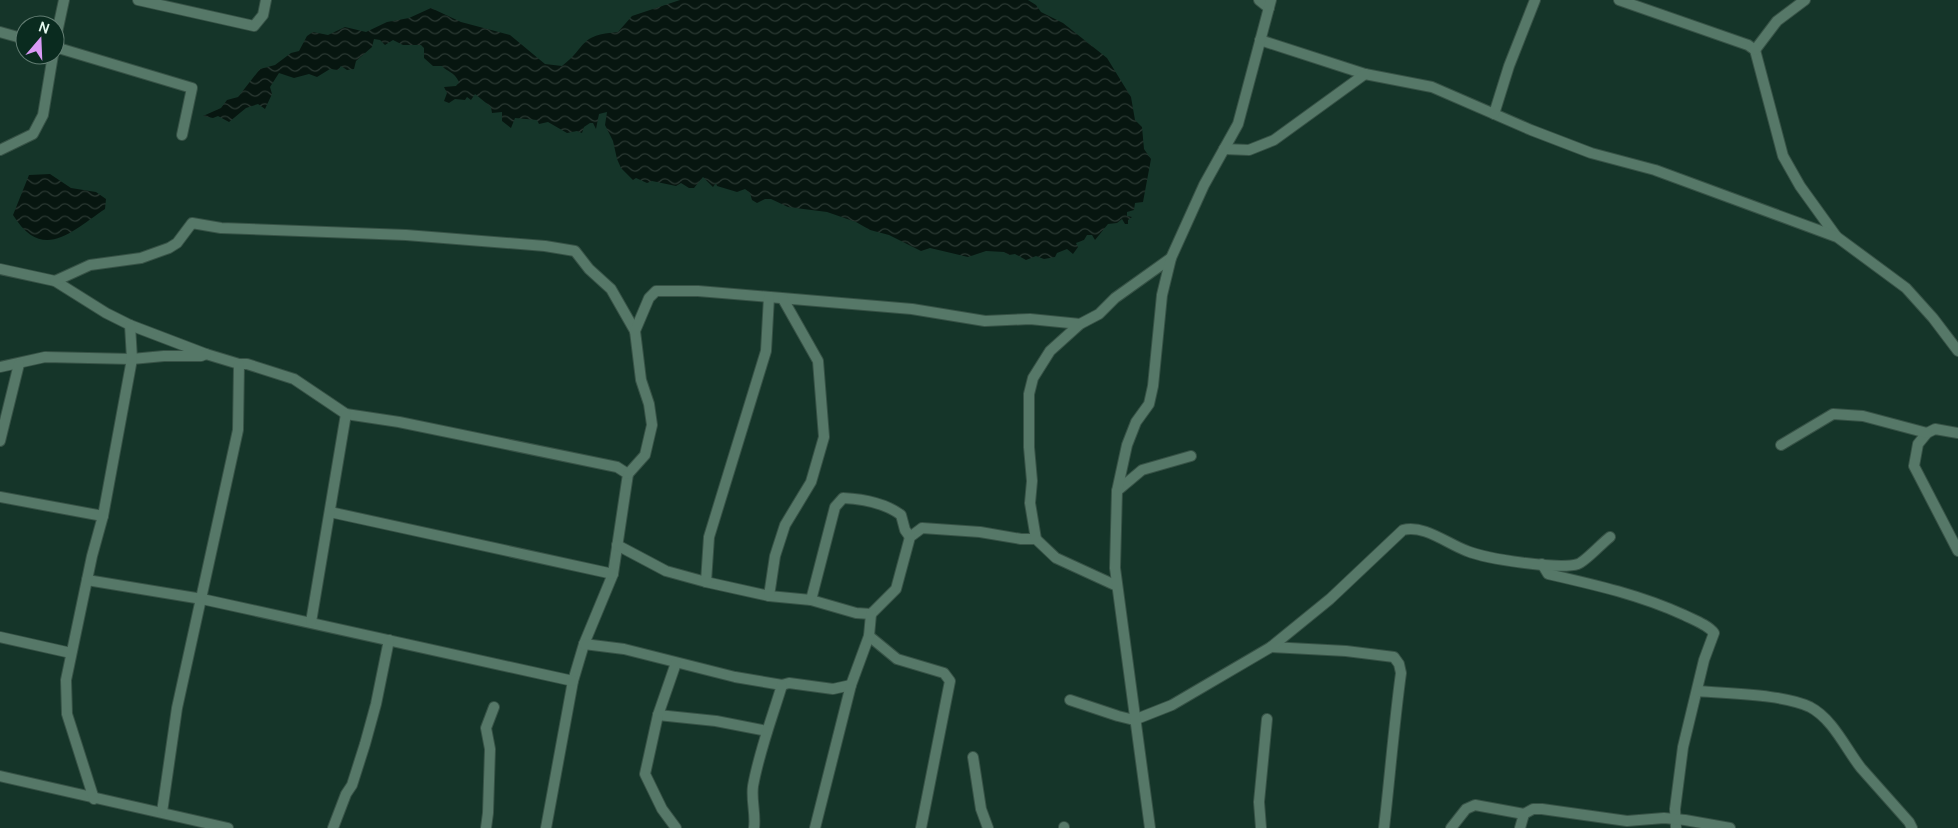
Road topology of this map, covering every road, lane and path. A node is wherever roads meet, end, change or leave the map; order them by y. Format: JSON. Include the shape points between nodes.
{"nodes":[{"id":1,"x":64,"y":0,"type":"edge"},
{"id":2,"x":138,"y":0,"type":"edge"},
{"id":3,"x":266,"y":0,"type":"edge"},
{"id":4,"x":1259,"y":0,"type":"edge"},
{"id":5,"x":1535,"y":0,"type":"edge"},
{"id":6,"x":1619,"y":0,"type":"edge"},
{"id":7,"x":1805,"y":0,"type":"edge"},
{"id":8,"x":1270,"y":4,"type":"edge"},
{"id":9,"x":61,"y":15,"type":"edge"},
{"id":10,"x":0,"y":32,"type":"edge"},
{"id":11,"x":15,"y":36,"type":"edge"},
{"id":12,"x":1260,"y":40,"type":"junction"},
{"id":13,"x":65,"y":50,"type":"edge"},
{"id":14,"x":1755,"y":50,"type":"junction"},
{"id":15,"x":52,"y":65,"type":"edge"},
{"id":16,"x":1365,"y":74,"type":"junction"},
{"id":17,"x":1494,"y":114,"type":"junction"},
{"id":18,"x":182,"y":135,"type":"dead end"},
{"id":19,"x":1224,"y":149,"type":"junction"},
{"id":20,"x":0,"y":150,"type":"edge"},
{"id":21,"x":1837,"y":237,"type":"junction"},
{"id":22,"x":1171,"y":258,"type":"junction"},
{"id":23,"x":0,"y":269,"type":"edge"},
{"id":24,"x":55,"y":281,"type":"junction"},
{"id":25,"x":769,"y":297,"type":"junction"},
{"id":26,"x":783,"y":299,"type":"junction"},
{"id":27,"x":1080,"y":324,"type":"junction"},
{"id":28,"x":130,"y":325,"type":"junction"},
{"id":29,"x":635,"y":332,"type":"junction"},
{"id":30,"x":1958,"y":351,"type":"edge"},
{"id":31,"x":206,"y":354,"type":"junction"},
{"id":32,"x":132,"y":359,"type":"junction"},
{"id":33,"x":19,"y":364,"type":"junction"},
{"id":34,"x":239,"y":364,"type":"junction"},
{"id":35,"x":0,"y":367,"type":"edge"},
{"id":36,"x":346,"y":414,"type":"junction"},
{"id":37,"x":1927,"y":432,"type":"junction"},
{"id":38,"x":1958,"y":433,"type":"edge"},
{"id":39,"x":0,"y":441,"type":"edge"},
{"id":40,"x":1781,"y":445,"type":"dead end"},
{"id":41,"x":1191,"y":456,"type":"dead end"},
{"id":42,"x":628,"y":474,"type":"junction"},
{"id":43,"x":1117,"y":491,"type":"junction"},
{"id":44,"x":0,"y":497,"type":"edge"},
{"id":45,"x":330,"y":512,"type":"junction"},
{"id":46,"x":102,"y":516,"type":"junction"},
{"id":47,"x":910,"y":537,"type":"junction"},
{"id":48,"x":1610,"y":537,"type":"dead end"},
{"id":49,"x":1036,"y":539,"type":"junction"},
{"id":50,"x":617,"y":545,"type":"junction"},
{"id":51,"x":1958,"y":551,"type":"edge"},
{"id":52,"x":1542,"y":564,"type":"junction"},
{"id":53,"x":613,"y":574,"type":"junction"},
{"id":54,"x":87,"y":580,"type":"junction"},
{"id":55,"x":706,"y":582,"type":"junction"},
{"id":56,"x":1117,"y":586,"type":"junction"},
{"id":57,"x":770,"y":596,"type":"junction"},
{"id":58,"x":202,"y":598,"type":"junction"},
{"id":59,"x":811,"y":600,"type":"junction"},
{"id":60,"x":871,"y":614,"type":"junction"},
{"id":61,"x":311,"y":622,"type":"junction"},
{"id":62,"x":869,"y":636,"type":"junction"},
{"id":63,"x":0,"y":637,"type":"edge"},
{"id":64,"x":389,"y":640,"type":"junction"},
{"id":65,"x":584,"y":644,"type":"junction"},
{"id":66,"x":1271,"y":647,"type":"junction"},
{"id":67,"x":71,"y":653,"type":"junction"},
{"id":68,"x":676,"y":663,"type":"junction"},
{"id":69,"x":573,"y":681,"type":"junction"},
{"id":70,"x":851,"y":684,"type":"junction"},
{"id":71,"x":782,"y":685,"type":"junction"},
{"id":72,"x":1698,"y":691,"type":"junction"},
{"id":73,"x":1070,"y":700,"type":"dead end"},
{"id":74,"x":494,"y":707,"type":"dead end"},
{"id":75,"x":658,"y":715,"type":"junction"},
{"id":76,"x":1267,"y":719,"type":"dead end"},
{"id":77,"x":1134,"y":720,"type":"junction"},
{"id":78,"x":767,"y":731,"type":"junction"},
{"id":79,"x":973,"y":757,"type":"dead end"},
{"id":80,"x":0,"y":776,"type":"edge"},
{"id":81,"x":94,"y":799,"type":"junction"},
{"id":82,"x":162,"y":812,"type":"junction"},
{"id":83,"x":1524,"y":814,"type":"junction"},
{"id":84,"x":1676,"y":824,"type":"edge"},
{"id":85,"x":203,"y":825,"type":"edge"},
{"id":86,"x":228,"y":828,"type":"edge"},
{"id":87,"x":334,"y":828,"type":"edge"},
{"id":88,"x":486,"y":828,"type":"edge"},
{"id":89,"x":546,"y":828,"type":"edge"},
{"id":90,"x":676,"y":828,"type":"edge"},
{"id":91,"x":754,"y":828,"type":"edge"},
{"id":92,"x":815,"y":828,"type":"edge"},
{"id":93,"x":922,"y":828,"type":"edge"},
{"id":94,"x":988,"y":828,"type":"edge"},
{"id":95,"x":1150,"y":828,"type":"edge"},
{"id":96,"x":1261,"y":828,"type":"edge"},
{"id":97,"x":1384,"y":828,"type":"edge"},
{"id":98,"x":1451,"y":828,"type":"edge"},
{"id":99,"x":1520,"y":828,"type":"edge"},
{"id":100,"x":1730,"y":828,"type":"edge"},
{"id":101,"x":1912,"y":828,"type":"edge"}],
"edges":[{"from":1,"to":9,"type":"street"},
{"from":2,"to":3,"type":"street","via":[[254,26],[263,15]]},
{"from":4,"to":8,"type":"street"},
{"from":5,"to":17,"type":"street"},
{"from":6,"to":14,"type":"street"},
{"from":7,"to":14,"type":"street","via":[[1777,20]]},
{"from":8,"to":12,"type":"street"},
{"from":10,"to":11,"type":"street"},
{"from":12,"to":16,"type":"street"},
{"from":12,"to":19,"type":"street","via":[[1238,124]]},
{"from":13,"to":18,"type":"street","via":[[192,88]]},
{"from":14,"to":21,"type":"street","via":[[1783,156]]},
{"from":15,"to":20,"type":"street","via":[[44,115],[33,134]]},
{"from":16,"to":17,"type":"street","via":[[1432,87]]},
{"from":16,"to":19,"type":"street","via":[[1274,140],[1249,150]]},
{"from":17,"to":21,"type":"street","via":[[1591,153],[1655,170]]},
{"from":19,"to":22,"type":"street"},
{"from":21,"to":30,"type":"street","via":[[1906,288]]},
{"from":22,"to":27,"type":"street","via":[[1115,298],[1099,314]]},
{"from":22,"to":43,"type":"street","via":[[1162,295],[1149,404],[1136,422],[1130,438]]},
{"from":23,"to":24,"type":"street"},
{"from":24,"to":28,"type":"street"},
{"from":24,"to":29,"type":"street","via":[[90,265],[141,258],[169,248],[177,243],[192,223],[221,228],[406,235],[544,246],[575,251],[611,289]]},
{"from":25,"to":26,"type":"street"},
{"from":25,"to":29,"type":"street","via":[[656,291],[649,298]]},
{"from":25,"to":55,"type":"street","via":[[764,359],[709,537]]},
{"from":26,"to":27,"type":"street","via":[[912,309],[985,321],[1030,318]]},
{"from":26,"to":57,"type":"street","via":[[818,361],[824,437],[811,482],[785,525],[775,556]]},
{"from":27,"to":49,"type":"street","via":[[1050,351],[1033,378],[1029,394],[1030,503]]},
{"from":28,"to":31,"type":"street"},
{"from":28,"to":32,"type":"street"},
{"from":29,"to":42,"type":"street","via":[[641,380],[652,425],[644,455]]},
{"from":31,"to":32,"type":"street"},
{"from":31,"to":34,"type":"street"},
{"from":32,"to":33,"type":"street","via":[[45,357]]},
{"from":32,"to":46,"type":"street"},
{"from":33,"to":35,"type":"street"},
{"from":33,"to":39,"type":"street"},
{"from":34,"to":36,"type":"street","via":[[294,379]]},
{"from":34,"to":58,"type":"street","via":[[238,430]]},
{"from":36,"to":42,"type":"street","via":[[598,463],[622,469]]},
{"from":36,"to":45,"type":"street"},
{"from":37,"to":38,"type":"street","via":[[1935,429]]},
{"from":37,"to":40,"type":"street","via":[[1863,416],[1833,414]]},
{"from":37,"to":51,"type":"street","via":[[1918,444],[1914,466]]},
{"from":41,"to":43,"type":"street","via":[[1142,470]]},
{"from":42,"to":50,"type":"street"},
{"from":43,"to":56,"type":"street"},
{"from":44,"to":46,"type":"street"},
{"from":45,"to":53,"type":"street"},
{"from":45,"to":61,"type":"street"},
{"from":46,"to":54,"type":"street"},
{"from":47,"to":49,"type":"street","via":[[922,528]]},
{"from":47,"to":59,"type":"street","via":[[897,512],[874,503],[843,498],[835,507]]},
{"from":47,"to":60,"type":"street","via":[[896,589]]},
{"from":48,"to":52,"type":"street","via":[[1578,565]]},
{"from":49,"to":56,"type":"street","via":[[1056,558]]},
{"from":50,"to":53,"type":"street"},
{"from":50,"to":55,"type":"street","via":[[666,571]]},
{"from":52,"to":66,"type":"street","via":[[1468,552],[1411,527],[1403,530],[1330,599]]},
{"from":52,"to":72,"type":"street","via":[[1548,574],[1617,589],[1654,602],[1712,630],[1714,637],[1704,660]]},
{"from":53,"to":65,"type":"street"},
{"from":54,"to":58,"type":"street"},
{"from":54,"to":67,"type":"street"},
{"from":55,"to":57,"type":"street"},
{"from":56,"to":77,"type":"street"},
{"from":57,"to":59,"type":"street"},
{"from":58,"to":61,"type":"street"},
{"from":58,"to":82,"type":"street","via":[[177,708]]},
{"from":59,"to":60,"type":"street","via":[[856,614]]},
{"from":60,"to":62,"type":"street"},
{"from":61,"to":64,"type":"street"},
{"from":62,"to":70,"type":"street"},
{"from":62,"to":93,"type":"street","via":[[897,659],[944,673],[950,680]]},
{"from":63,"to":67,"type":"street"},
{"from":64,"to":69,"type":"street"},
{"from":64,"to":87,"type":"street","via":[[365,744]]},
{"from":65,"to":68,"type":"street","via":[[624,649]]},
{"from":65,"to":69,"type":"street"},
{"from":66,"to":77,"type":"street","via":[[1172,705]]},
{"from":66,"to":97,"type":"street","via":[[1394,657],[1399,664],[1401,672]]},
{"from":67,"to":81,"type":"street","via":[[66,680],[67,714]]},
{"from":68,"to":71,"type":"street"},
{"from":68,"to":75,"type":"street"},
{"from":69,"to":89,"type":"street"},
{"from":70,"to":71,"type":"street","via":[[833,689]]},
{"from":70,"to":92,"type":"street"},
{"from":71,"to":78,"type":"street"},
{"from":72,"to":84,"type":"street","via":[[1683,747]]},
{"from":72,"to":101,"type":"street","via":[[1756,696],[1812,708],[1832,727],[1860,767]]},
{"from":73,"to":77,"type":"street"},
{"from":74,"to":88,"type":"street","via":[[486,728],[490,758]]},
{"from":75,"to":78,"type":"street"},
{"from":75,"to":90,"type":"street","via":[[645,774],[662,809]]},
{"from":76,"to":96,"type":"street","via":[[1259,802]]},
{"from":77,"to":95,"type":"street"},
{"from":78,"to":91,"type":"street","via":[[753,787]]},
{"from":79,"to":94,"type":"street"},
{"from":80,"to":81,"type":"street"},
{"from":81,"to":82,"type":"street"},
{"from":82,"to":85,"type":"street"},
{"from":83,"to":84,"type":"street","via":[[1542,809],[1627,821],[1664,818]]},
{"from":83,"to":98,"type":"street","via":[[1475,805],[1466,809]]},
{"from":83,"to":99,"type":"street"},
{"from":84,"to":100,"type":"street"},
{"from":85,"to":86,"type":"street"}]}
